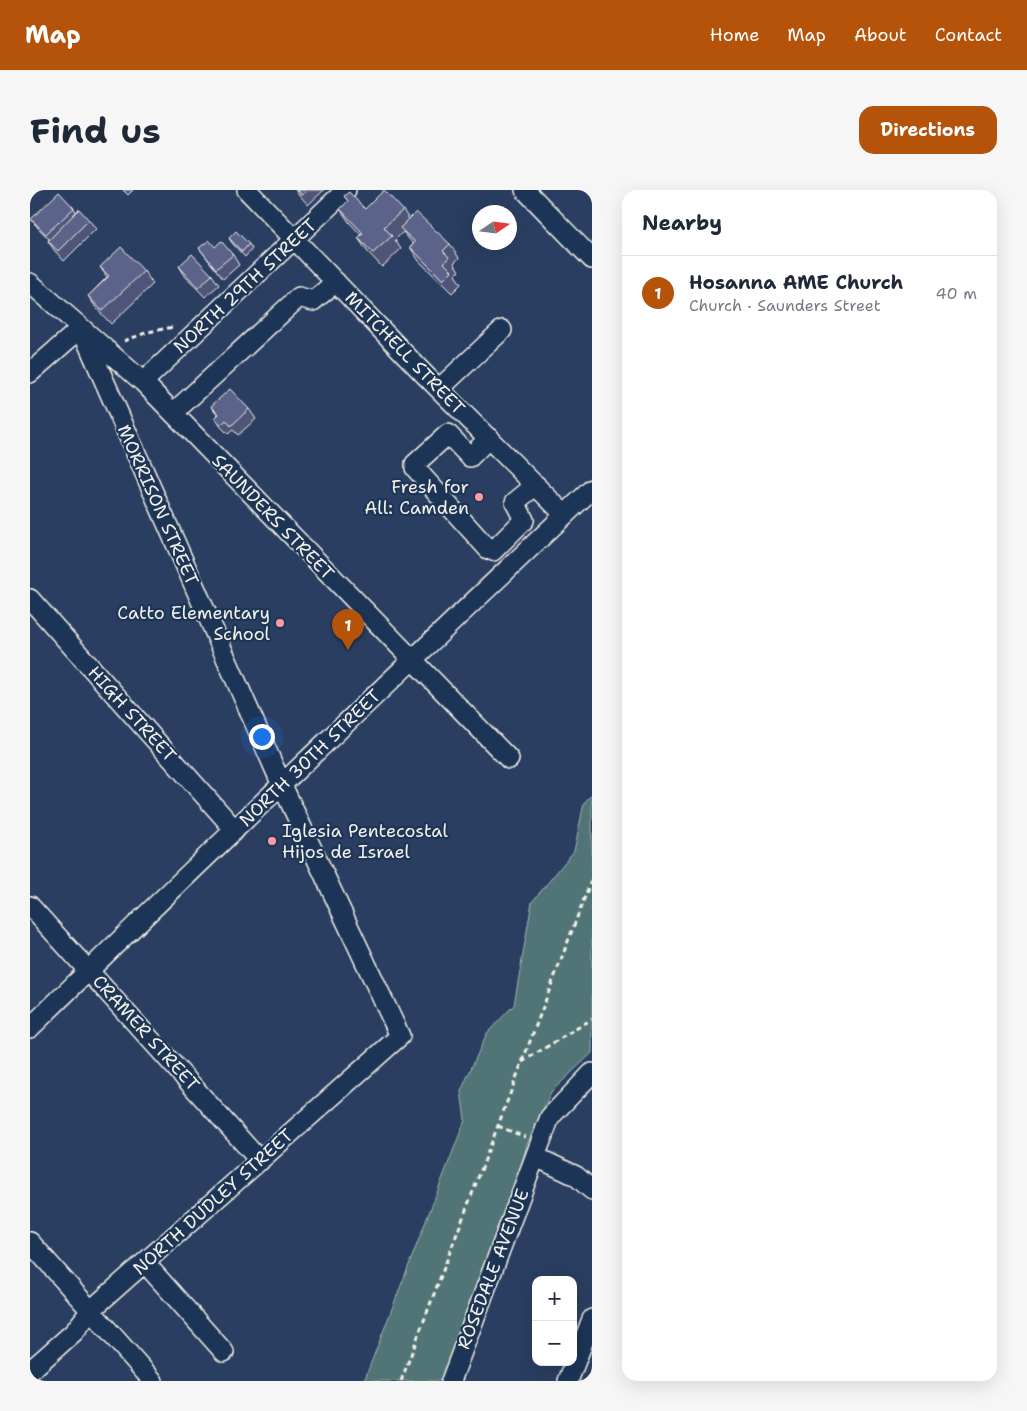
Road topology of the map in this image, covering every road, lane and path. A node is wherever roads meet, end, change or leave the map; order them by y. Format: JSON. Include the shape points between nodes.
{"nodes":[{"id":1,"x":247,"y":190,"type":"edge"},
{"id":2,"x":346,"y":190,"type":"edge"},
{"id":3,"x":525,"y":190,"type":"edge"},
{"id":4,"x":295,"y":240,"type":"junction"},
{"id":5,"x":592,"y":259,"type":"edge"},
{"id":6,"x":336,"y":282,"type":"junction"},
{"id":7,"x":30,"y":284,"type":"edge"},
{"id":8,"x":176,"y":327,"type":"dead end"},
{"id":9,"x":80,"y":328,"type":"junction"},
{"id":10,"x":502,"y":330,"type":"dead end"},
{"id":11,"x":124,"y":341,"type":"dead end"},
{"id":12,"x":30,"y":373,"type":"edge"},
{"id":13,"x":143,"y":382,"type":"junction"},
{"id":14,"x":439,"y":389,"type":"junction"},
{"id":15,"x":173,"y":413,"type":"junction"},
{"id":16,"x":488,"y":438,"type":"junction"},
{"id":17,"x":536,"y":485,"type":"junction"},
{"id":18,"x":592,"y":489,"type":"edge"},
{"id":19,"x":565,"y":515,"type":"junction"},
{"id":20,"x":30,"y":598,"type":"edge"},
{"id":21,"x":412,"y":662,"type":"junction"},
{"id":22,"x":509,"y":759,"type":"dead end"},
{"id":23,"x":281,"y":783,"type":"junction"},
{"id":24,"x":235,"y":830,"type":"junction"},
{"id":25,"x":592,"y":878,"type":"edge"},
{"id":26,"x":30,"y":906,"type":"edge"},
{"id":27,"x":90,"y":970,"type":"junction"},
{"id":28,"x":592,"y":1019,"type":"edge"},
{"id":29,"x":30,"y":1028,"type":"edge"},
{"id":30,"x":400,"y":1036,"type":"joint"},
{"id":31,"x":522,"y":1062,"type":"junction"},
{"id":32,"x":592,"y":1073,"type":"edge"},
{"id":33,"x":498,"y":1126,"type":"junction"},
{"id":34,"x":538,"y":1150,"type":"junction"},
{"id":35,"x":260,"y":1161,"type":"junction"},
{"id":36,"x":592,"y":1190,"type":"edge"},
{"id":37,"x":30,"y":1242,"type":"edge"},
{"id":38,"x":145,"y":1262,"type":"junction"},
{"id":39,"x":91,"y":1310,"type":"junction"},
{"id":40,"x":592,"y":1319,"type":"edge"},
{"id":41,"x":224,"y":1352,"type":"dead end"},
{"id":42,"x":30,"y":1371,"type":"edge"},
{"id":43,"x":153,"y":1381,"type":"edge"},
{"id":44,"x":401,"y":1381,"type":"edge"},
{"id":45,"x":451,"y":1381,"type":"edge"},
{"id":46,"x":568,"y":1381,"type":"edge"}],
"edges":[{"from":1,"to":4,"type":"street","name":"MITCHELL STREET"},
{"from":2,"to":4,"type":"street","name":"NORTH 29TH STREET"},
{"from":3,"to":5,"type":"street"},
{"from":4,"to":6,"type":"street","name":"MITCHELL STREET"},
{"from":4,"to":13,"type":"street","name":"NORTH 29TH STREET"},
{"from":6,"to":14,"type":"street","name":"MITCHELL STREET"},
{"from":6,"to":15,"type":"street","via":[[314,301],[299,297]]},
{"from":7,"to":9,"type":"street","name":"SAUNDERS STREET"},
{"from":8,"to":11,"type":"path"},
{"from":9,"to":12,"type":"street"},
{"from":9,"to":13,"type":"street","name":"SAUNDERS STREET"},
{"from":9,"to":23,"type":"street","name":"MORRISON STREET"},
{"from":10,"to":14,"type":"street"},
{"from":13,"to":15,"type":"street","name":"SAUNDERS STREET"},
{"from":14,"to":16,"type":"street","name":"MITCHELL STREET"},
{"from":15,"to":21,"type":"street","name":"SAUNDERS STREET"},
{"from":16,"to":17,"type":"street","name":"MITCHELL STREET"},
{"from":16,"to":17,"type":"street","via":[[470,457],[448,434],[415,464],[415,468],[488,549],[493,552],[524,520],[515,502]]},
{"from":17,"to":19,"type":"street","name":"MITCHELL STREET"},
{"from":18,"to":19,"type":"street","name":"NORTH 30TH STREET"},
{"from":19,"to":21,"type":"street","name":"NORTH 30TH STREET"},
{"from":20,"to":24,"type":"street","name":"HIGH STREET"},
{"from":21,"to":22,"type":"street","name":"SAUNDERS STREET"},
{"from":21,"to":23,"type":"street","name":"NORTH 30TH STREET"},
{"from":23,"to":24,"type":"street","name":"NORTH 30TH STREET"},
{"from":23,"to":30,"type":"street","name":"MORRISON STREET"},
{"from":24,"to":27,"type":"street","name":"NORTH 30TH STREET"},
{"from":25,"to":31,"type":"path"},
{"from":26,"to":27,"type":"street","name":"CRAMER STREET"},
{"from":27,"to":29,"type":"street","name":"NORTH 30TH STREET"},
{"from":27,"to":35,"type":"street","name":"CRAMER STREET"},
{"from":28,"to":31,"type":"path"},
{"from":30,"to":35,"type":"street","name":"NORTH DUDLEY STREET"},
{"from":31,"to":33,"type":"path"},
{"from":32,"to":34,"type":"street","name":"ROSEDALE AVENUE","via":[[550,1117]]},
{"from":33,"to":34,"type":"path"},
{"from":33,"to":44,"type":"path"},
{"from":34,"to":36,"type":"street"},
{"from":34,"to":45,"type":"street","name":"ROSEDALE AVENUE"},
{"from":35,"to":38,"type":"street","name":"NORTH DUDLEY STREET"},
{"from":37,"to":39,"type":"street"},
{"from":38,"to":39,"type":"street","name":"NORTH DUDLEY STREET"},
{"from":38,"to":41,"type":"street"},
{"from":39,"to":42,"type":"street","name":"NORTH DUDLEY STREET","via":[[74,1332]]},
{"from":39,"to":43,"type":"street"},
{"from":40,"to":46,"type":"street"}]}
